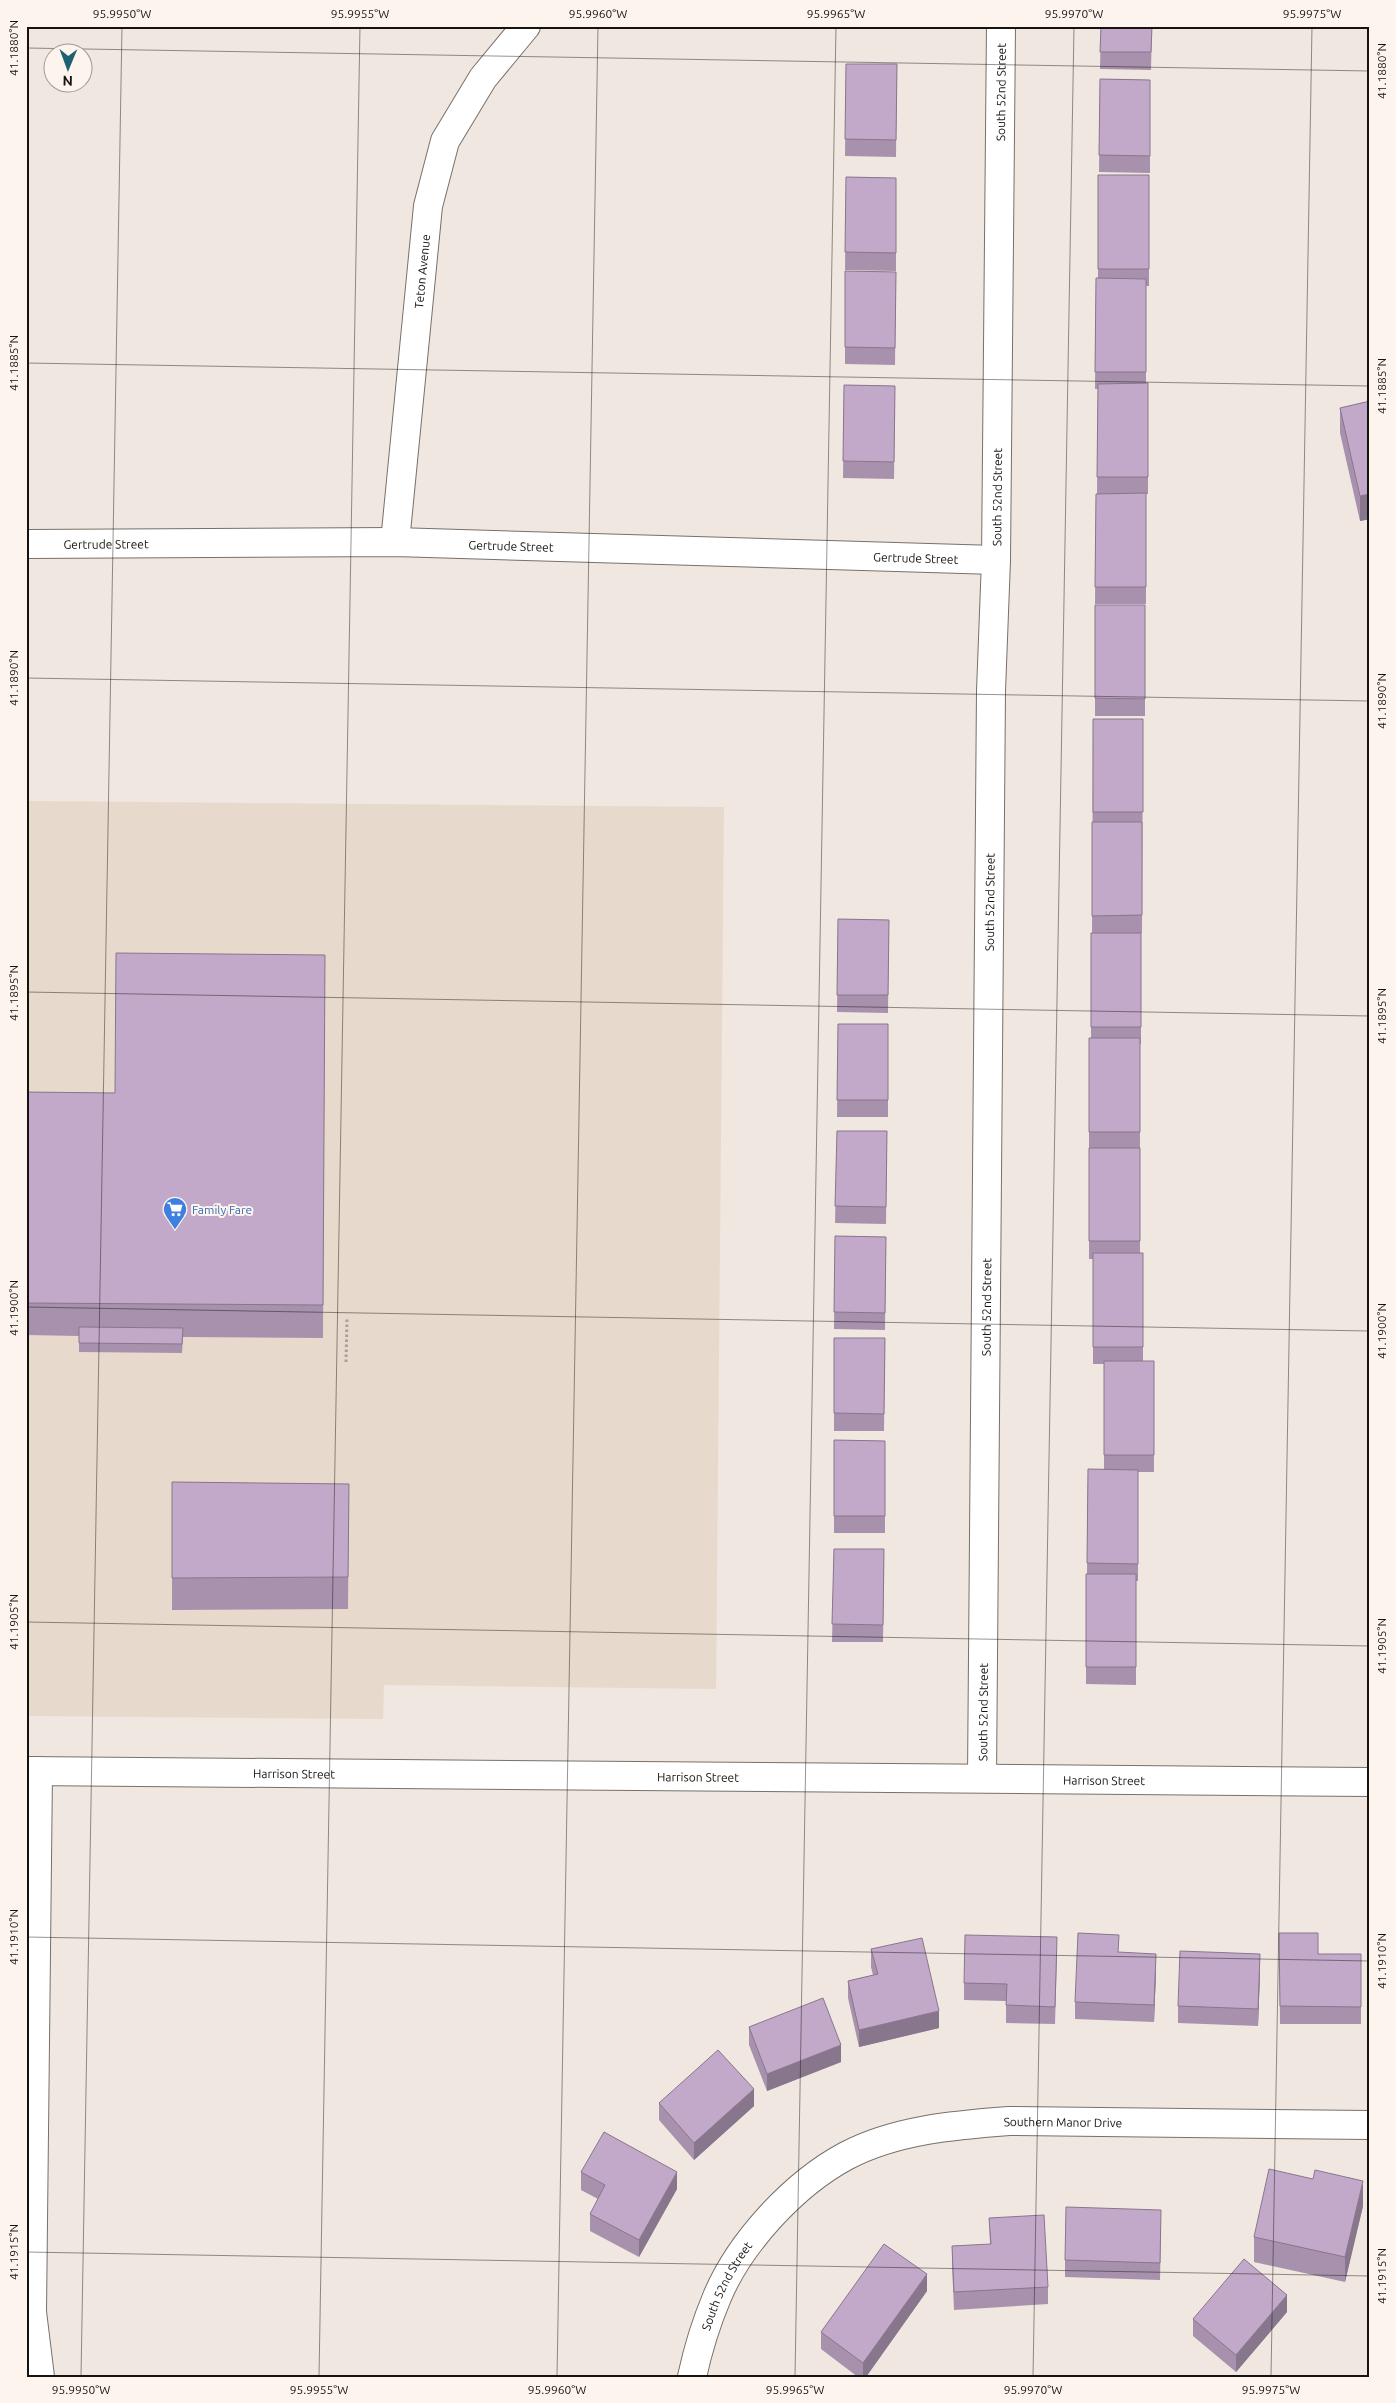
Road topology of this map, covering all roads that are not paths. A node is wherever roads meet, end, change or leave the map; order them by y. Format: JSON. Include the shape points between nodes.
{"nodes":[{"id":1,"x":526,"y":26,"type":"edge"},
{"id":2,"x":1000,"y":26,"type":"edge"},
{"id":3,"x":395,"y":542,"type":"junction"},
{"id":4,"x":26,"y":544,"type":"edge"},
{"id":5,"x":996,"y":560,"type":"junction"},
{"id":6,"x":32,"y":1771,"type":"edge"},
{"id":7,"x":982,"y":1778,"type":"junction"},
{"id":8,"x":1370,"y":1782,"type":"edge"},
{"id":9,"x":1370,"y":2125,"type":"edge"},
{"id":10,"x":779,"y":2207,"type":"joint"},
{"id":11,"x":40,"y":2377,"type":"edge"},
{"id":12,"x":692,"y":2377,"type":"edge"}],
"edges":[{"from":1,"to":3,"type":"street","name":"Teton Avenue","via":[[483,78],[445,140],[430,196]]},
{"from":2,"to":5,"type":"street","name":"South 52nd Street"},
{"from":3,"to":4,"type":"street","name":"Gertrude Street"},
{"from":3,"to":5,"type":"street","name":"Gertrude Street"},
{"from":5,"to":7,"type":"street","name":"South 52nd Street","via":[[990,701]]},
{"from":6,"to":7,"type":"street","name":"Harrison Street"},
{"from":6,"to":11,"type":"street","via":[[32,2312]]},
{"from":7,"to":8,"type":"street","name":"Harrison Street"},
{"from":9,"to":10,"type":"street","name":"Southern Manor Drive","via":[[1009,2121],[959,2124],[889,2140],[847,2156],[808,2181]]},
{"from":10,"to":12,"type":"street","name":"South 52nd Street","via":[[740,2255],[717,2295]]}]}
